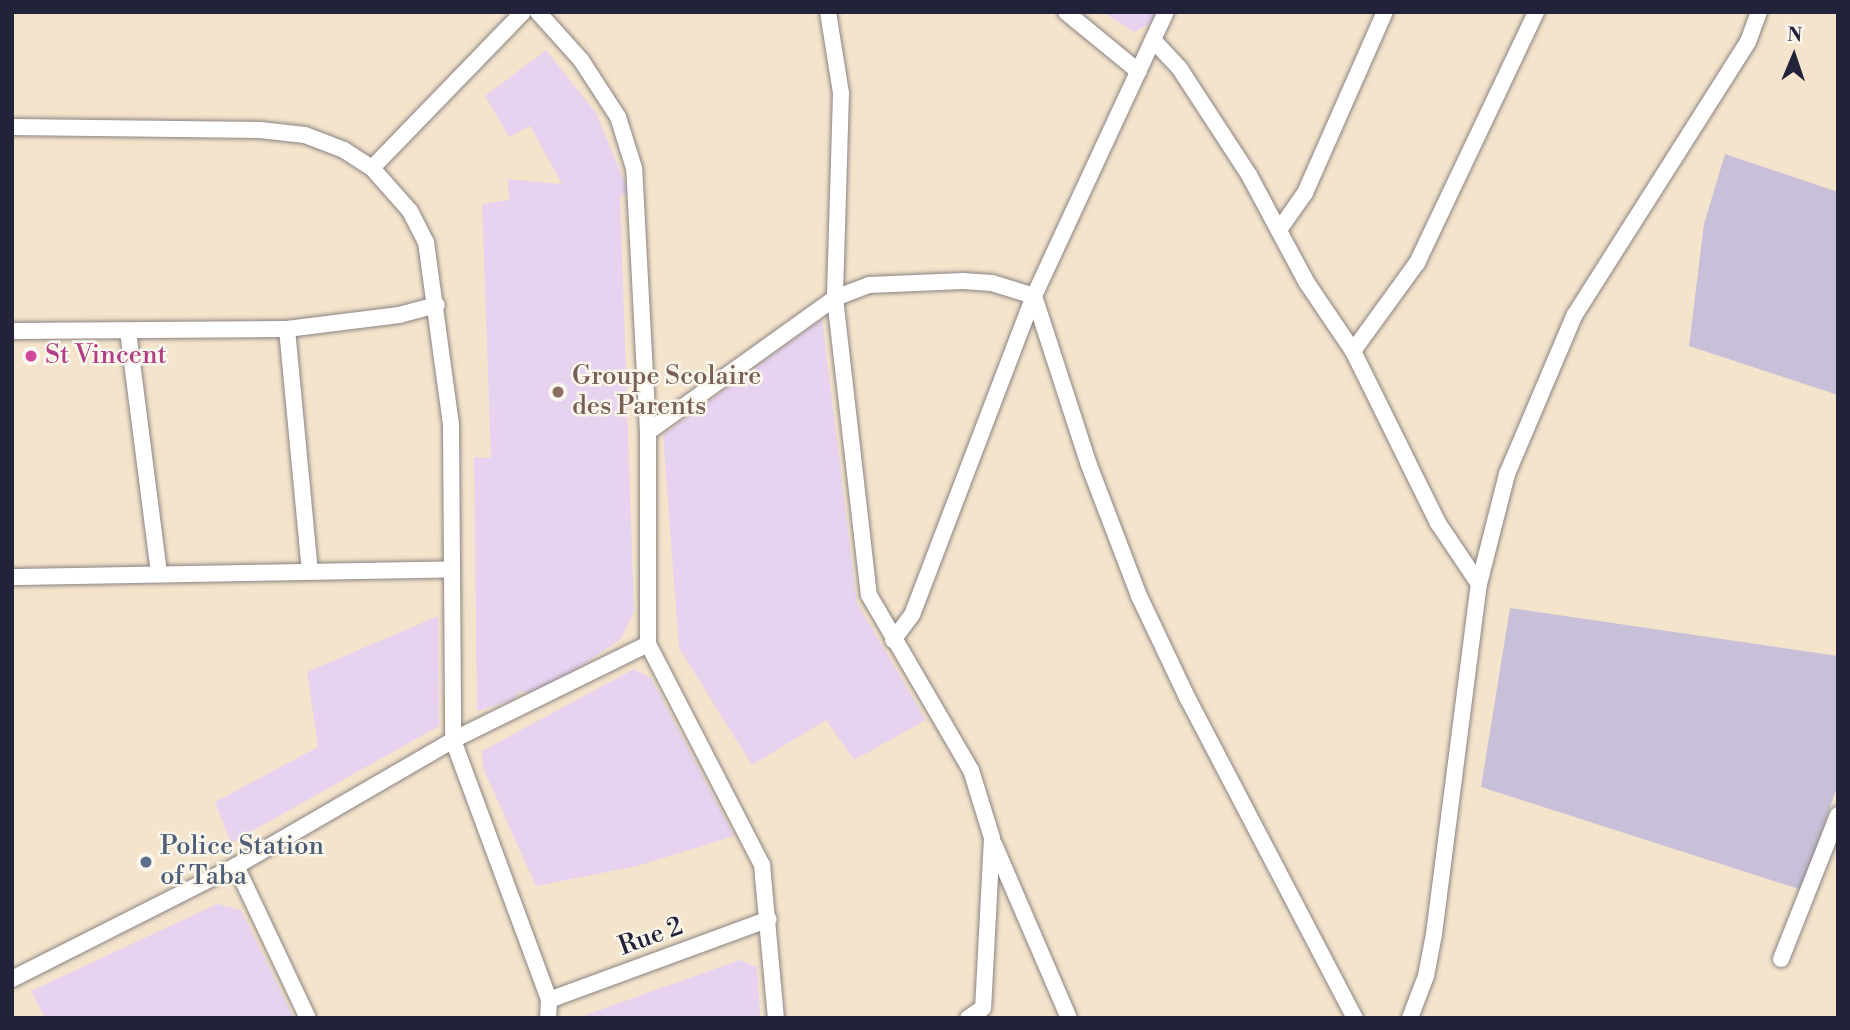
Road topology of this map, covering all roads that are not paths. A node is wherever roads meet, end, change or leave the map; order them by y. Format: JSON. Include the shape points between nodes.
{"nodes":[{"id":1,"x":523,"y":12,"type":"edge"},
{"id":2,"x":538,"y":12,"type":"edge"},
{"id":3,"x":828,"y":12,"type":"edge"},
{"id":4,"x":1066,"y":12,"type":"edge"},
{"id":5,"x":1166,"y":12,"type":"edge"},
{"id":6,"x":1385,"y":12,"type":"edge"},
{"id":7,"x":1536,"y":12,"type":"edge"},
{"id":8,"x":1759,"y":12,"type":"edge"},
{"id":9,"x":1155,"y":42,"type":"junction"},
{"id":10,"x":1139,"y":72,"type":"junction"},
{"id":11,"x":12,"y":127,"type":"edge"},
{"id":12,"x":372,"y":168,"type":"junction"},
{"id":13,"x":1279,"y":230,"type":"junction"},
{"id":14,"x":1034,"y":296,"type":"junction"},
{"id":15,"x":835,"y":298,"type":"junction"},
{"id":16,"x":437,"y":305,"type":"junction"},
{"id":17,"x":287,"y":329,"type":"junction"},
{"id":18,"x":12,"y":331,"type":"edge"},
{"id":19,"x":128,"y":331,"type":"junction"},
{"id":20,"x":1353,"y":351,"type":"junction"},
{"id":21,"x":648,"y":432,"type":"junction"},
{"id":22,"x":452,"y":569,"type":"junction"},
{"id":23,"x":310,"y":570,"type":"junction"},
{"id":24,"x":159,"y":574,"type":"junction"},
{"id":25,"x":12,"y":577,"type":"edge"},
{"id":26,"x":1479,"y":584,"type":"junction"},
{"id":27,"x":893,"y":640,"type":"junction"},
{"id":28,"x":648,"y":644,"type":"junction"},
{"id":29,"x":453,"y":740,"type":"junction"},
{"id":30,"x":1838,"y":815,"type":"edge"},
{"id":31,"x":992,"y":838,"type":"junction"},
{"id":32,"x":236,"y":866,"type":"junction"},
{"id":33,"x":769,"y":919,"type":"junction"},
{"id":34,"x":1781,"y":959,"type":"dead end"},
{"id":35,"x":12,"y":979,"type":"edge"},
{"id":36,"x":549,"y":1000,"type":"junction"},
{"id":37,"x":983,"y":1013,"type":"edge"},
{"id":38,"x":308,"y":1018,"type":"edge"},
{"id":39,"x":548,"y":1018,"type":"edge"},
{"id":40,"x":776,"y":1018,"type":"edge"},
{"id":41,"x":968,"y":1018,"type":"edge"},
{"id":42,"x":1069,"y":1018,"type":"edge"},
{"id":43,"x":1355,"y":1018,"type":"edge"},
{"id":44,"x":1410,"y":1018,"type":"edge"}],
"edges":[{"from":1,"to":12,"type":"street"},
{"from":2,"to":21,"type":"street","via":[[581,60],[618,117],[634,168]]},
{"from":3,"to":15,"type":"street","via":[[841,93]]},
{"from":4,"to":10,"type":"street"},
{"from":5,"to":9,"type":"street"},
{"from":6,"to":13,"type":"street","via":[[1306,193]]},
{"from":7,"to":20,"type":"street","via":[[1417,263]]},
{"from":8,"to":26,"type":"street","via":[[1748,42],[1574,316],[1507,474]]},
{"from":9,"to":10,"type":"street"},
{"from":9,"to":13,"type":"street","via":[[1180,69]]},
{"from":10,"to":14,"type":"street"},
{"from":11,"to":12,"type":"street","via":[[305,135],[344,150]]},
{"from":12,"to":16,"type":"street","via":[[411,211],[426,242]]},
{"from":13,"to":20,"type":"street","via":[[1307,283]]},
{"from":14,"to":15,"type":"street","via":[[992,283],[908,280],[869,285]]},
{"from":14,"to":27,"type":"street","via":[[912,615]]},
{"from":14,"to":43,"type":"street","via":[[1089,466],[1139,596]]},
{"from":15,"to":21,"type":"street"},
{"from":15,"to":27,"type":"street","via":[[869,595]]},
{"from":16,"to":17,"type":"street","via":[[399,315]]},
{"from":16,"to":22,"type":"street","via":[[450,425]]},
{"from":17,"to":19,"type":"street"},
{"from":17,"to":23,"type":"street"},
{"from":18,"to":19,"type":"street"},
{"from":19,"to":24,"type":"street"},
{"from":20,"to":26,"type":"street","via":[[1438,523]]},
{"from":21,"to":28,"type":"street"},
{"from":22,"to":23,"type":"street"},
{"from":22,"to":29,"type":"street"},
{"from":23,"to":24,"type":"street"},
{"from":24,"to":25,"type":"street"},
{"from":26,"to":44,"type":"street","via":[[1434,933],[1426,976]]},
{"from":27,"to":31,"type":"street","via":[[971,770]]},
{"from":28,"to":29,"type":"street"},
{"from":28,"to":33,"type":"street","via":[[762,865]]},
{"from":29,"to":32,"type":"street"},
{"from":29,"to":36,"type":"street"},
{"from":30,"to":34,"type":"street"},
{"from":31,"to":37,"type":"street"},
{"from":31,"to":42,"type":"street"},
{"from":32,"to":35,"type":"street"},
{"from":32,"to":38,"type":"street"},
{"from":33,"to":36,"type":"street","name":"Rue 2"},
{"from":33,"to":40,"type":"street"},
{"from":36,"to":39,"type":"street"},
{"from":37,"to":41,"type":"street"}]}
